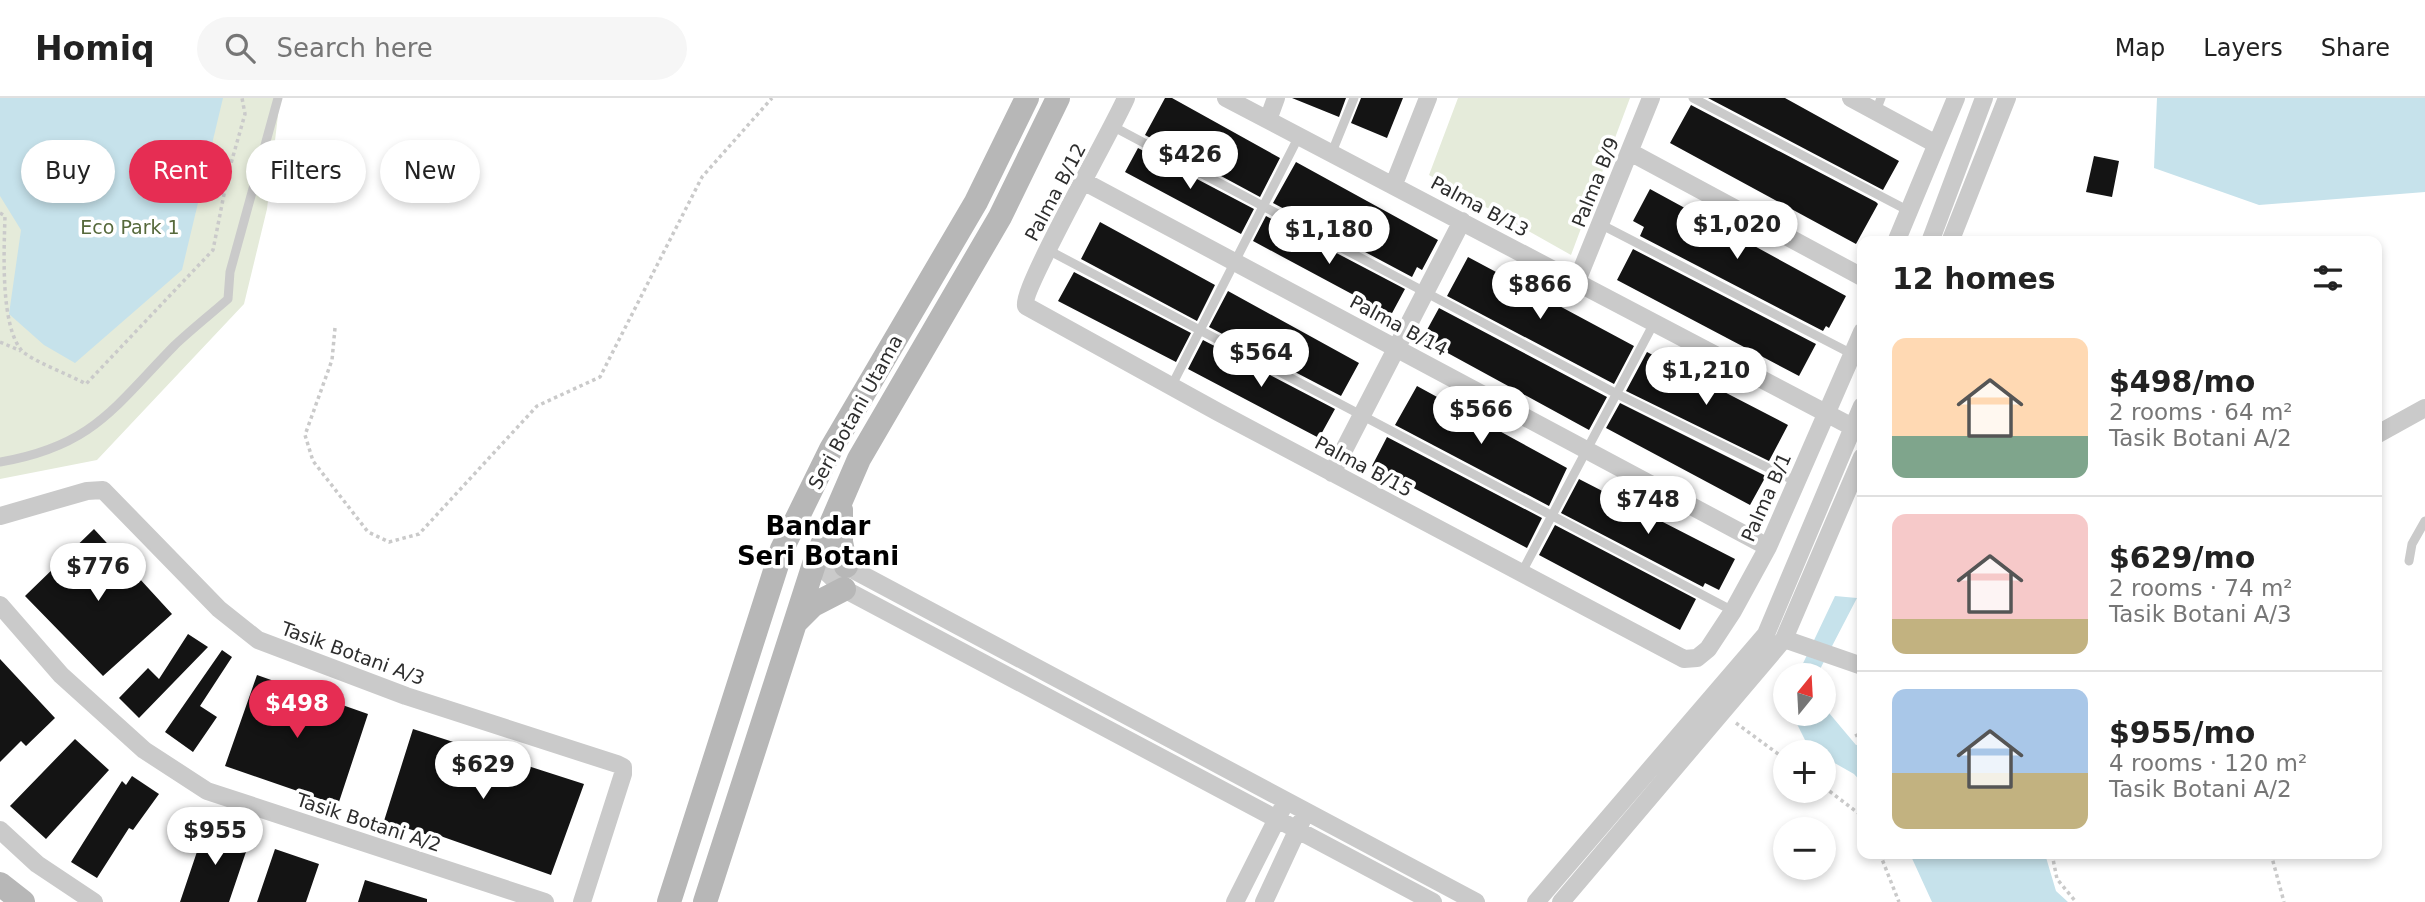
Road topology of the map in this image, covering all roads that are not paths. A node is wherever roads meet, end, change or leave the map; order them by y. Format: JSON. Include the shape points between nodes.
{"nodes":[{"id":1,"x":278,"y":98,"type":"edge"},
{"id":2,"x":1027,"y":98,"type":"edge"},
{"id":3,"x":1058,"y":98,"type":"edge"},
{"id":4,"x":1126,"y":98,"type":"edge"},
{"id":5,"x":1226,"y":98,"type":"edge"},
{"id":6,"x":1276,"y":98,"type":"edge"},
{"id":7,"x":1354,"y":98,"type":"edge"},
{"id":8,"x":1428,"y":98,"type":"edge"},
{"id":9,"x":1651,"y":98,"type":"edge"},
{"id":10,"x":1693,"y":98,"type":"edge"},
{"id":11,"x":1851,"y":98,"type":"edge"},
{"id":12,"x":1956,"y":98,"type":"edge"},
{"id":13,"x":1984,"y":98,"type":"edge"},
{"id":14,"x":2007,"y":98,"type":"edge"},
{"id":15,"x":1878,"y":105,"type":"edge"},
{"id":16,"x":1268,"y":120,"type":"junction"},
{"id":17,"x":1114,"y":127,"type":"junction"},
{"id":18,"x":1300,"y":136,"type":"junction"},
{"id":19,"x":1936,"y":144,"type":"junction"},
{"id":20,"x":1332,"y":152,"type":"junction"},
{"id":21,"x":1630,"y":152,"type":"junction"},
{"id":22,"x":1083,"y":181,"type":"junction"},
{"id":23,"x":1394,"y":184,"type":"junction"},
{"id":24,"x":1265,"y":205,"type":"junction"},
{"id":25,"x":1909,"y":211,"type":"junction"},
{"id":26,"x":1462,"y":221,"type":"junction"},
{"id":27,"x":1600,"y":224,"type":"junction"},
{"id":28,"x":1899,"y":236,"type":"edge"},
{"id":29,"x":1932,"y":236,"type":"edge"},
{"id":30,"x":1952,"y":236,"type":"edge"},
{"id":31,"x":1048,"y":250,"type":"junction"},
{"id":32,"x":1236,"y":262,"type":"junction"},
{"id":33,"x":1857,"y":273,"type":"edge"},
{"id":34,"x":1577,"y":282,"type":"junction"},
{"id":35,"x":1426,"y":292,"type":"junction"},
{"id":36,"x":1026,"y":306,"type":"joint"},
{"id":37,"x":1654,"y":323,"type":"junction"},
{"id":38,"x":1201,"y":331,"type":"junction"},
{"id":39,"x":1857,"y":346,"type":"edge"},
{"id":40,"x":1397,"y":348,"type":"junction"},
{"id":41,"x":1854,"y":355,"type":"junction"},
{"id":42,"x":1172,"y":385,"type":"junction"},
{"id":43,"x":1617,"y":394,"type":"junction"},
{"id":44,"x":2425,"y":408,"type":"edge"},
{"id":45,"x":1827,"y":414,"type":"junction"},
{"id":46,"x":1363,"y":416,"type":"junction"},
{"id":47,"x":1857,"y":429,"type":"edge"},
{"id":48,"x":1857,"y":431,"type":"edge"},
{"id":49,"x":2382,"y":432,"type":"edge"},
{"id":50,"x":1588,"y":450,"type":"junction"},
{"id":51,"x":0,"y":462,"type":"edge"},
{"id":52,"x":1857,"y":470,"type":"edge"},
{"id":53,"x":820,"y":473,"type":"junction"},
{"id":54,"x":1332,"y":473,"type":"junction"},
{"id":55,"x":1795,"y":481,"type":"junction"},
{"id":56,"x":842,"y":499,"type":"junction"},
{"id":57,"x":0,"y":516,"type":"edge"},
{"id":58,"x":1552,"y":516,"type":"junction"},
{"id":59,"x":2425,"y":521,"type":"edge"},
{"id":60,"x":1768,"y":547,"type":"junction"},
{"id":61,"x":814,"y":561,"type":"junction"},
{"id":62,"x":2409,"y":561,"type":"dead end"},
{"id":63,"x":1522,"y":572,"type":"junction"},
{"id":64,"x":845,"y":578,"type":"junction"},
{"id":65,"x":772,"y":579,"type":"junction"},
{"id":66,"x":0,"y":605,"type":"edge"},
{"id":67,"x":1733,"y":611,"type":"junction"},
{"id":68,"x":795,"y":624,"type":"junction"},
{"id":69,"x":1792,"y":642,"type":"junction"},
{"id":70,"x":1684,"y":659,"type":"joint"},
{"id":71,"x":1854,"y":665,"type":"edge"},
{"id":72,"x":1286,"y":801,"type":"junction"},
{"id":73,"x":1306,"y":812,"type":"junction"},
{"id":74,"x":1277,"y":817,"type":"junction"},
{"id":75,"x":1297,"y":828,"type":"junction"},
{"id":76,"x":0,"y":830,"type":"edge"},
{"id":77,"x":1536,"y":901,"type":"edge"},
{"id":78,"x":93,"y":902,"type":"edge"},
{"id":79,"x":545,"y":902,"type":"edge"},
{"id":80,"x":582,"y":902,"type":"edge"},
{"id":81,"x":669,"y":902,"type":"edge"},
{"id":82,"x":705,"y":902,"type":"edge"},
{"id":83,"x":1234,"y":902,"type":"edge"},
{"id":84,"x":1264,"y":902,"type":"edge"},
{"id":85,"x":1433,"y":902,"type":"edge"},
{"id":86,"x":1476,"y":902,"type":"edge"},
{"id":87,"x":1561,"y":902,"type":"edge"}],
"edges":[{"from":1,"to":51,"type":"lane","via":[[230,271],[228,299],[177,343],[115,411],[86,432],[57,447]]},
{"from":2,"to":53,"type":"main road","name":"Seri Botani Utama","via":[[976,202]]},
{"from":3,"to":56,"type":"main road","name":"Seri Botani Utama","via":[[1000,217],[859,459]]},
{"from":4,"to":17,"type":"street","name":"Palma B/12"},
{"from":5,"to":16,"type":"street","name":"Palma B/13"},
{"from":6,"to":16,"type":"street"},
{"from":7,"to":20,"type":"lane"},
{"from":8,"to":23,"type":"street"},
{"from":9,"to":21,"type":"street","name":"Palma B/9"},
{"from":10,"to":25,"type":"lane"},
{"from":11,"to":15,"type":"street"},
{"from":12,"to":19,"type":"street"},
{"from":13,"to":29,"type":"street"},
{"from":14,"to":30,"type":"street"},
{"from":15,"to":19,"type":"street"},
{"from":16,"to":18,"type":"street","name":"Palma B/13"},
{"from":17,"to":22,"type":"street","name":"Palma B/12"},
{"from":17,"to":24,"type":"lane"},
{"from":18,"to":20,"type":"street","name":"Palma B/13"},
{"from":18,"to":24,"type":"lane"},
{"from":19,"to":25,"type":"street"},
{"from":20,"to":23,"type":"street","name":"Palma B/13"},
{"from":21,"to":27,"type":"street","name":"Palma B/9"},
{"from":21,"to":33,"type":"street"},
{"from":22,"to":31,"type":"street","name":"Palma B/12"},
{"from":22,"to":32,"type":"street","name":"Palma B/14"},
{"from":23,"to":26,"type":"street","name":"Palma B/13"},
{"from":24,"to":32,"type":"lane"},
{"from":24,"to":35,"type":"lane"},
{"from":25,"to":28,"type":"street"},
{"from":26,"to":34,"type":"street","name":"Palma B/13"},
{"from":26,"to":35,"type":"street"},
{"from":27,"to":34,"type":"street","name":"Palma B/9"},
{"from":27,"to":41,"type":"lane"},
{"from":31,"to":36,"type":"street","name":"Palma B/12"},
{"from":31,"to":38,"type":"lane"},
{"from":32,"to":38,"type":"lane"},
{"from":32,"to":40,"type":"street","name":"Palma B/14"},
{"from":34,"to":37,"type":"street","name":"Palma B/13"},
{"from":35,"to":40,"type":"street"},
{"from":35,"to":43,"type":"lane"},
{"from":36,"to":42,"type":"street","name":"Palma B/15"},
{"from":37,"to":43,"type":"lane"},
{"from":37,"to":45,"type":"street","name":"Palma B/13"},
{"from":38,"to":42,"type":"lane"},
{"from":38,"to":46,"type":"lane"},
{"from":39,"to":41,"type":"street","name":"Palma B/1"},
{"from":40,"to":46,"type":"street"},
{"from":40,"to":50,"type":"street","name":"Palma B/14"},
{"from":41,"to":45,"type":"street","name":"Palma B/1"},
{"from":42,"to":54,"type":"street","name":"Palma B/15"},
{"from":43,"to":50,"type":"lane"},
{"from":43,"to":55,"type":"lane"},
{"from":44,"to":49,"type":"street"},
{"from":45,"to":47,"type":"street","name":"Palma B/13"},
{"from":45,"to":55,"type":"street","name":"Palma B/1"},
{"from":46,"to":54,"type":"street"},
{"from":46,"to":58,"type":"lane"},
{"from":48,"to":77,"type":"street","via":[[1766,634]]},
{"from":50,"to":58,"type":"lane"},
{"from":50,"to":60,"type":"street","name":"Palma B/14"},
{"from":52,"to":69,"type":"street"},
{"from":53,"to":61,"type":"main road","via":[[806,534]]},
{"from":53,"to":65,"type":"main road","name":"Seri Botani Utama"},
{"from":54,"to":63,"type":"street","name":"Palma B/15"},
{"from":55,"to":60,"type":"street","name":"Palma B/1"},
{"from":56,"to":61,"type":"main road","name":"Seri Botani Utama"},
{"from":56,"to":64,"type":"main road"},
{"from":57,"to":80,"type":"street","name":"Tasik Botani A/3","via":[[96,489],[103,491],[219,609],[258,640],[405,696],[623,767]]},
{"from":58,"to":63,"type":"lane"},
{"from":58,"to":67,"type":"lane"},
{"from":59,"to":62,"type":"lane","via":[[2412,544]]},
{"from":60,"to":67,"type":"street","name":"Palma B/1"},
{"from":61,"to":64,"type":"street"},
{"from":61,"to":65,"type":"main road"},
{"from":61,"to":68,"type":"main road","name":"Seri Botani Utama"},
{"from":63,"to":70,"type":"street","name":"Palma B/15"},
{"from":64,"to":68,"type":"main road"},
{"from":64,"to":72,"type":"street"},
{"from":64,"to":74,"type":"street"},
{"from":65,"to":81,"type":"main road","name":"Seri Botani Utama"},
{"from":66,"to":79,"type":"street","name":"Tasik Botani A/2","via":[[61,675],[144,750],[207,791]]},
{"from":67,"to":70,"type":"street","name":"Palma B/1","via":[[1708,649],[1697,658]]},
{"from":68,"to":82,"type":"main road","name":"Seri Botani Utama"},
{"from":69,"to":71,"type":"street"},
{"from":69,"to":87,"type":"street","via":[[1721,713]]},
{"from":72,"to":73,"type":"street"},
{"from":72,"to":74,"type":"street"},
{"from":73,"to":75,"type":"street"},
{"from":73,"to":86,"type":"street"},
{"from":74,"to":75,"type":"street"},
{"from":74,"to":83,"type":"street"},
{"from":75,"to":84,"type":"street"},
{"from":75,"to":85,"type":"street"},
{"from":76,"to":78,"type":"street","via":[[37,864]]}]}
